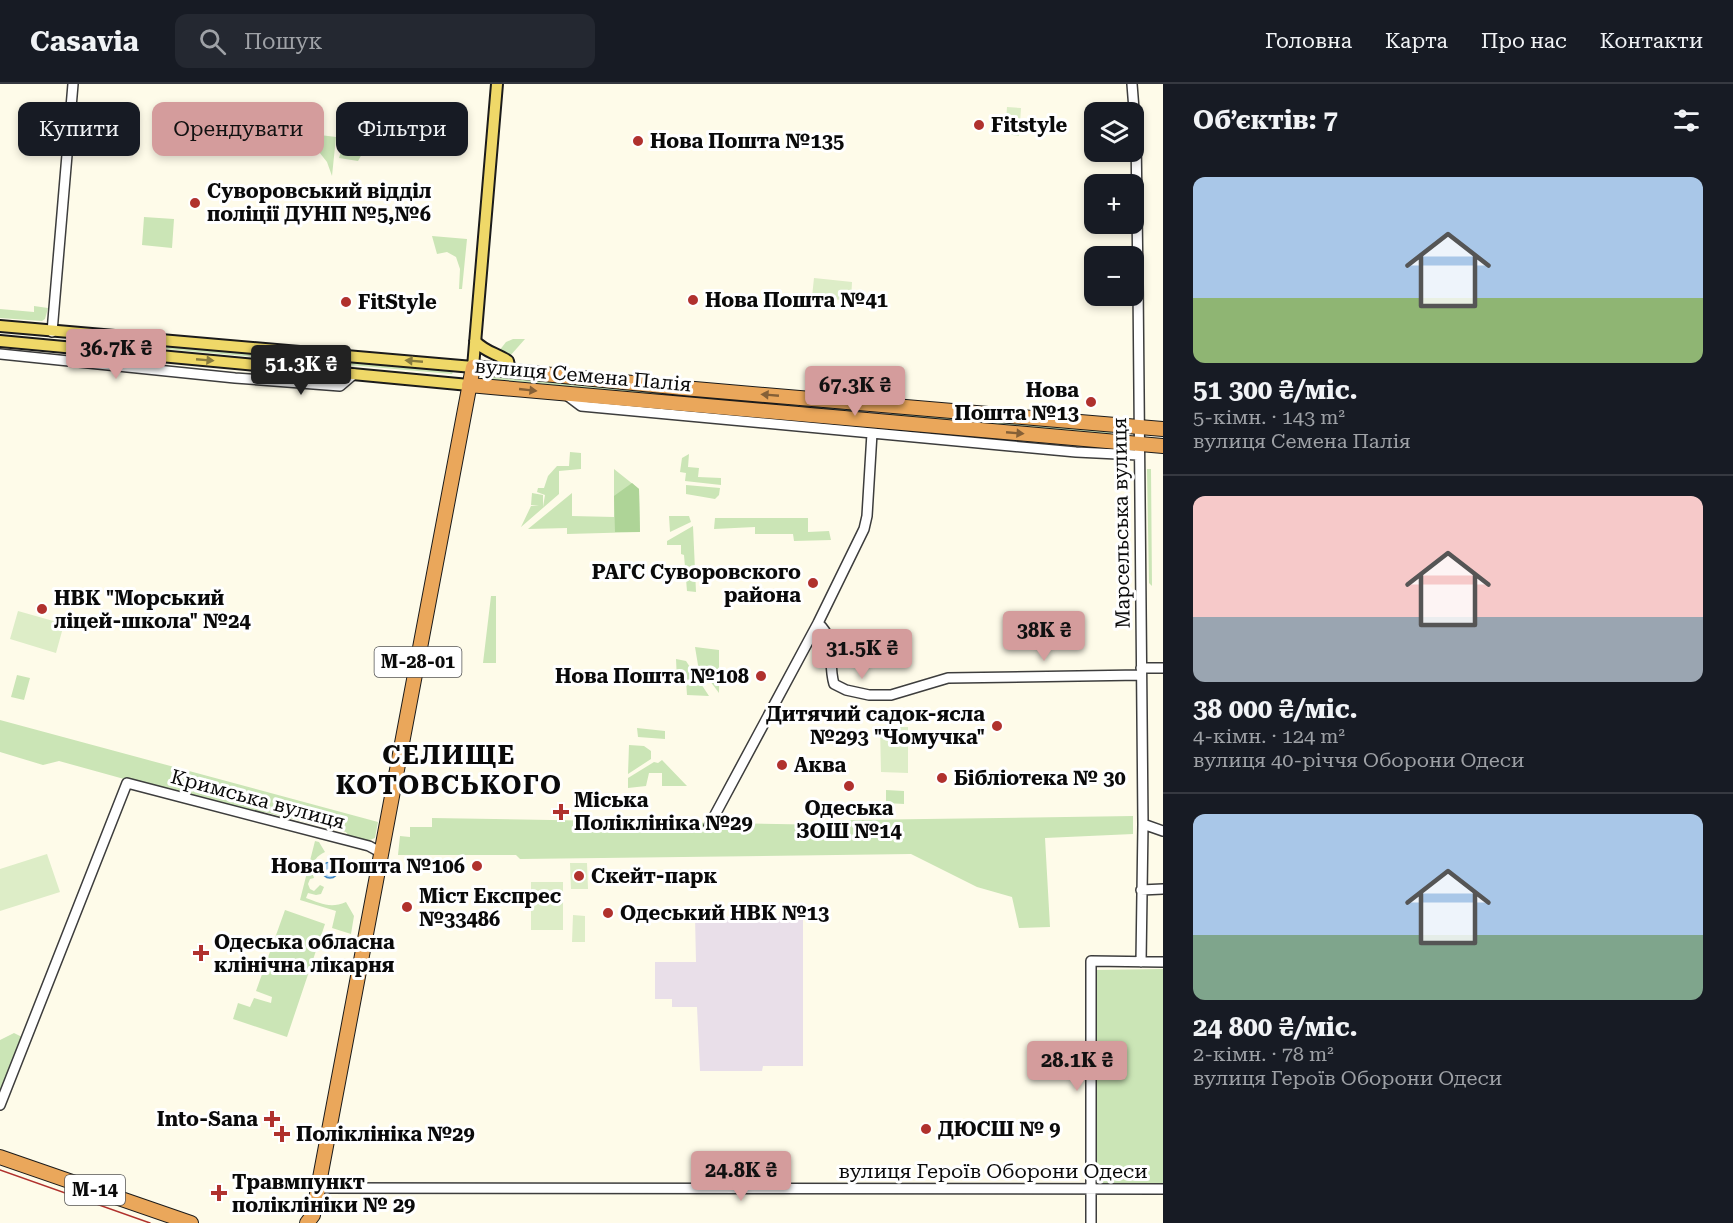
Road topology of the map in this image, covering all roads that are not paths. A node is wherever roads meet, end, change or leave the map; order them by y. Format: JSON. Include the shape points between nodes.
{"nodes":[{"id":1,"x":73,"y":84,"type":"edge"},
{"id":2,"x":497,"y":84,"type":"edge"},
{"id":3,"x":1132,"y":84,"type":"edge"},
{"id":4,"x":0,"y":326,"type":"edge"},
{"id":5,"x":52,"y":332,"type":"junction"},
{"id":6,"x":93,"y":336,"type":"junction"},
{"id":7,"x":0,"y":341,"type":"edge"},
{"id":8,"x":475,"y":341,"type":"junction"},
{"id":9,"x":91,"y":350,"type":"junction"},
{"id":10,"x":0,"y":354,"type":"edge"},
{"id":11,"x":236,"y":363,"type":"junction"},
{"id":12,"x":472,"y":368,"type":"junction"},
{"id":13,"x":510,"y":371,"type":"junction"},
{"id":14,"x":354,"y":374,"type":"junction"},
{"id":15,"x":235,"y":378,"type":"junction"},
{"id":16,"x":469,"y":384,"type":"junction"},
{"id":17,"x":683,"y":388,"type":"junction"},
{"id":18,"x":565,"y":394,"type":"junction"},
{"id":19,"x":681,"y":405,"type":"junction"},
{"id":20,"x":887,"y":405,"type":"junction"},
{"id":21,"x":886,"y":421,"type":"junction"},
{"id":22,"x":1138,"y":427,"type":"junction"},
{"id":23,"x":1163,"y":429,"type":"edge"},
{"id":24,"x":872,"y":433,"type":"junction"},
{"id":25,"x":1163,"y":446,"type":"edge"},
{"id":26,"x":1138,"y":449,"type":"junction"},
{"id":27,"x":818,"y":623,"type":"junction"},
{"id":28,"x":1163,"y":668,"type":"edge"},
{"id":29,"x":1141,"y":671,"type":"junction"},
{"id":30,"x":1143,"y":824,"type":"junction"},
{"id":31,"x":709,"y":826,"type":"dead end"},
{"id":32,"x":1163,"y":831,"type":"edge"},
{"id":33,"x":380,"y":852,"type":"junction"},
{"id":34,"x":1163,"y":889,"type":"edge"},
{"id":35,"x":1141,"y":890,"type":"junction"},
{"id":36,"x":1141,"y":962,"type":"junction"},
{"id":37,"x":1163,"y":962,"type":"edge"},
{"id":38,"x":0,"y":1105,"type":"edge"},
{"id":39,"x":0,"y":1157,"type":"edge"},
{"id":40,"x":318,"y":1188,"type":"junction"},
{"id":41,"x":1163,"y":1189,"type":"edge"},
{"id":42,"x":1090,"y":1190,"type":"junction"},
{"id":43,"x":312,"y":1220,"type":"edge"},
{"id":44,"x":191,"y":1223,"type":"edge"},
{"id":45,"x":1091,"y":1223,"type":"edge"}],
"edges":[{"from":1,"to":5,"type":"street"},
{"from":2,"to":8,"type":"main road"},
{"from":3,"to":22,"type":"street","name":"Марсельська вулиця"},
{"from":4,"to":5,"type":"main road","name":"вулиця Семена Палія"},
{"from":5,"to":6,"type":"main road","name":"вулиця Семена Палія"},
{"from":6,"to":9,"type":"main road"},
{"from":12,"to":6,"type":"main road","name":"вулиця Семена Палія","one_way":true},
{"from":7,"to":9,"type":"main road","name":"вулиця Семена Палія"},
{"from":8,"to":12,"type":"main road"},
{"from":8,"to":13,"type":"main road","via":[[485,351],[508,361]]},
{"from":9,"to":11,"type":"main road","name":"вулиця Семена Палія","one_way":true},
{"from":10,"to":15,"type":"street"},
{"from":11,"to":14,"type":"main road","name":"вулиця Семена Палія"},
{"from":11,"to":15,"type":"street"},
{"from":12,"to":13,"type":"highway","name":"вулиця Семена Палія"},
{"from":12,"to":16,"type":"highway","number":"М-28-01"},
{"from":13,"to":17,"type":"highway","name":"вулиця Семена Палія"},
{"from":14,"to":15,"type":"street","via":[[340,386]]},
{"from":14,"to":16,"type":"main road","name":"вулиця Семена Палія"},
{"from":16,"to":18,"type":"highway","name":"вулиця Семена Палія","one_way":true},
{"from":16,"to":33,"type":"highway","number":"М-28-01"},
{"from":17,"to":19,"type":"highway"},
{"from":20,"to":17,"type":"highway","name":"вулиця Семена Палія","one_way":true},
{"from":18,"to":19,"type":"highway","name":"вулиця Семена Палія"},
{"from":18,"to":24,"type":"street","via":[[581,406]]},
{"from":19,"to":21,"type":"highway","name":"вулиця Семена Палія"},
{"from":20,"to":21,"type":"highway"},
{"from":20,"to":22,"type":"highway","name":"вулиця Семена Палія"},
{"from":21,"to":26,"type":"highway","name":"вулиця Семена Палія","one_way":true},
{"from":22,"to":23,"type":"highway","name":"вулиця Семена Палія"},
{"from":22,"to":26,"type":"street","name":"Марсельська вулиця"},
{"from":24,"to":26,"type":"street","via":[[1076,452]]},
{"from":24,"to":27,"type":"street","via":[[866,522]]},
{"from":25,"to":26,"type":"highway","name":"вулиця Семена Палія"},
{"from":26,"to":29,"type":"street","name":"Марсельська вулиця"},
{"from":27,"to":29,"type":"street","via":[[830,640],[834,684],[869,695],[899,694],[948,678]]},
{"from":27,"to":31,"type":"street"},
{"from":28,"to":29,"type":"street"},
{"from":29,"to":30,"type":"street","name":"Марсельська вулиця"},
{"from":30,"to":32,"type":"street"},
{"from":30,"to":35,"type":"street","name":"Марсельська вулиця"},
{"from":33,"to":38,"type":"street","name":"Кримська вулиця","via":[[127,783]]},
{"from":33,"to":40,"type":"highway","number":"М-28-01"},
{"from":34,"to":35,"type":"street"},
{"from":35,"to":36,"type":"street","name":"Марсельська вулиця"},
{"from":36,"to":37,"type":"street"},
{"from":36,"to":42,"type":"street","via":[[1091,961]]},
{"from":39,"to":44,"type":"highway","number":"М-14"},
{"from":40,"to":42,"type":"street","name":"вулиця Героїв Оборони Одеси"},
{"from":40,"to":43,"type":"highway","number":"М-28-01"},
{"from":41,"to":42,"type":"street","name":"вулиця Героїв Оборони Одеси"},
{"from":42,"to":45,"type":"street"}]}
